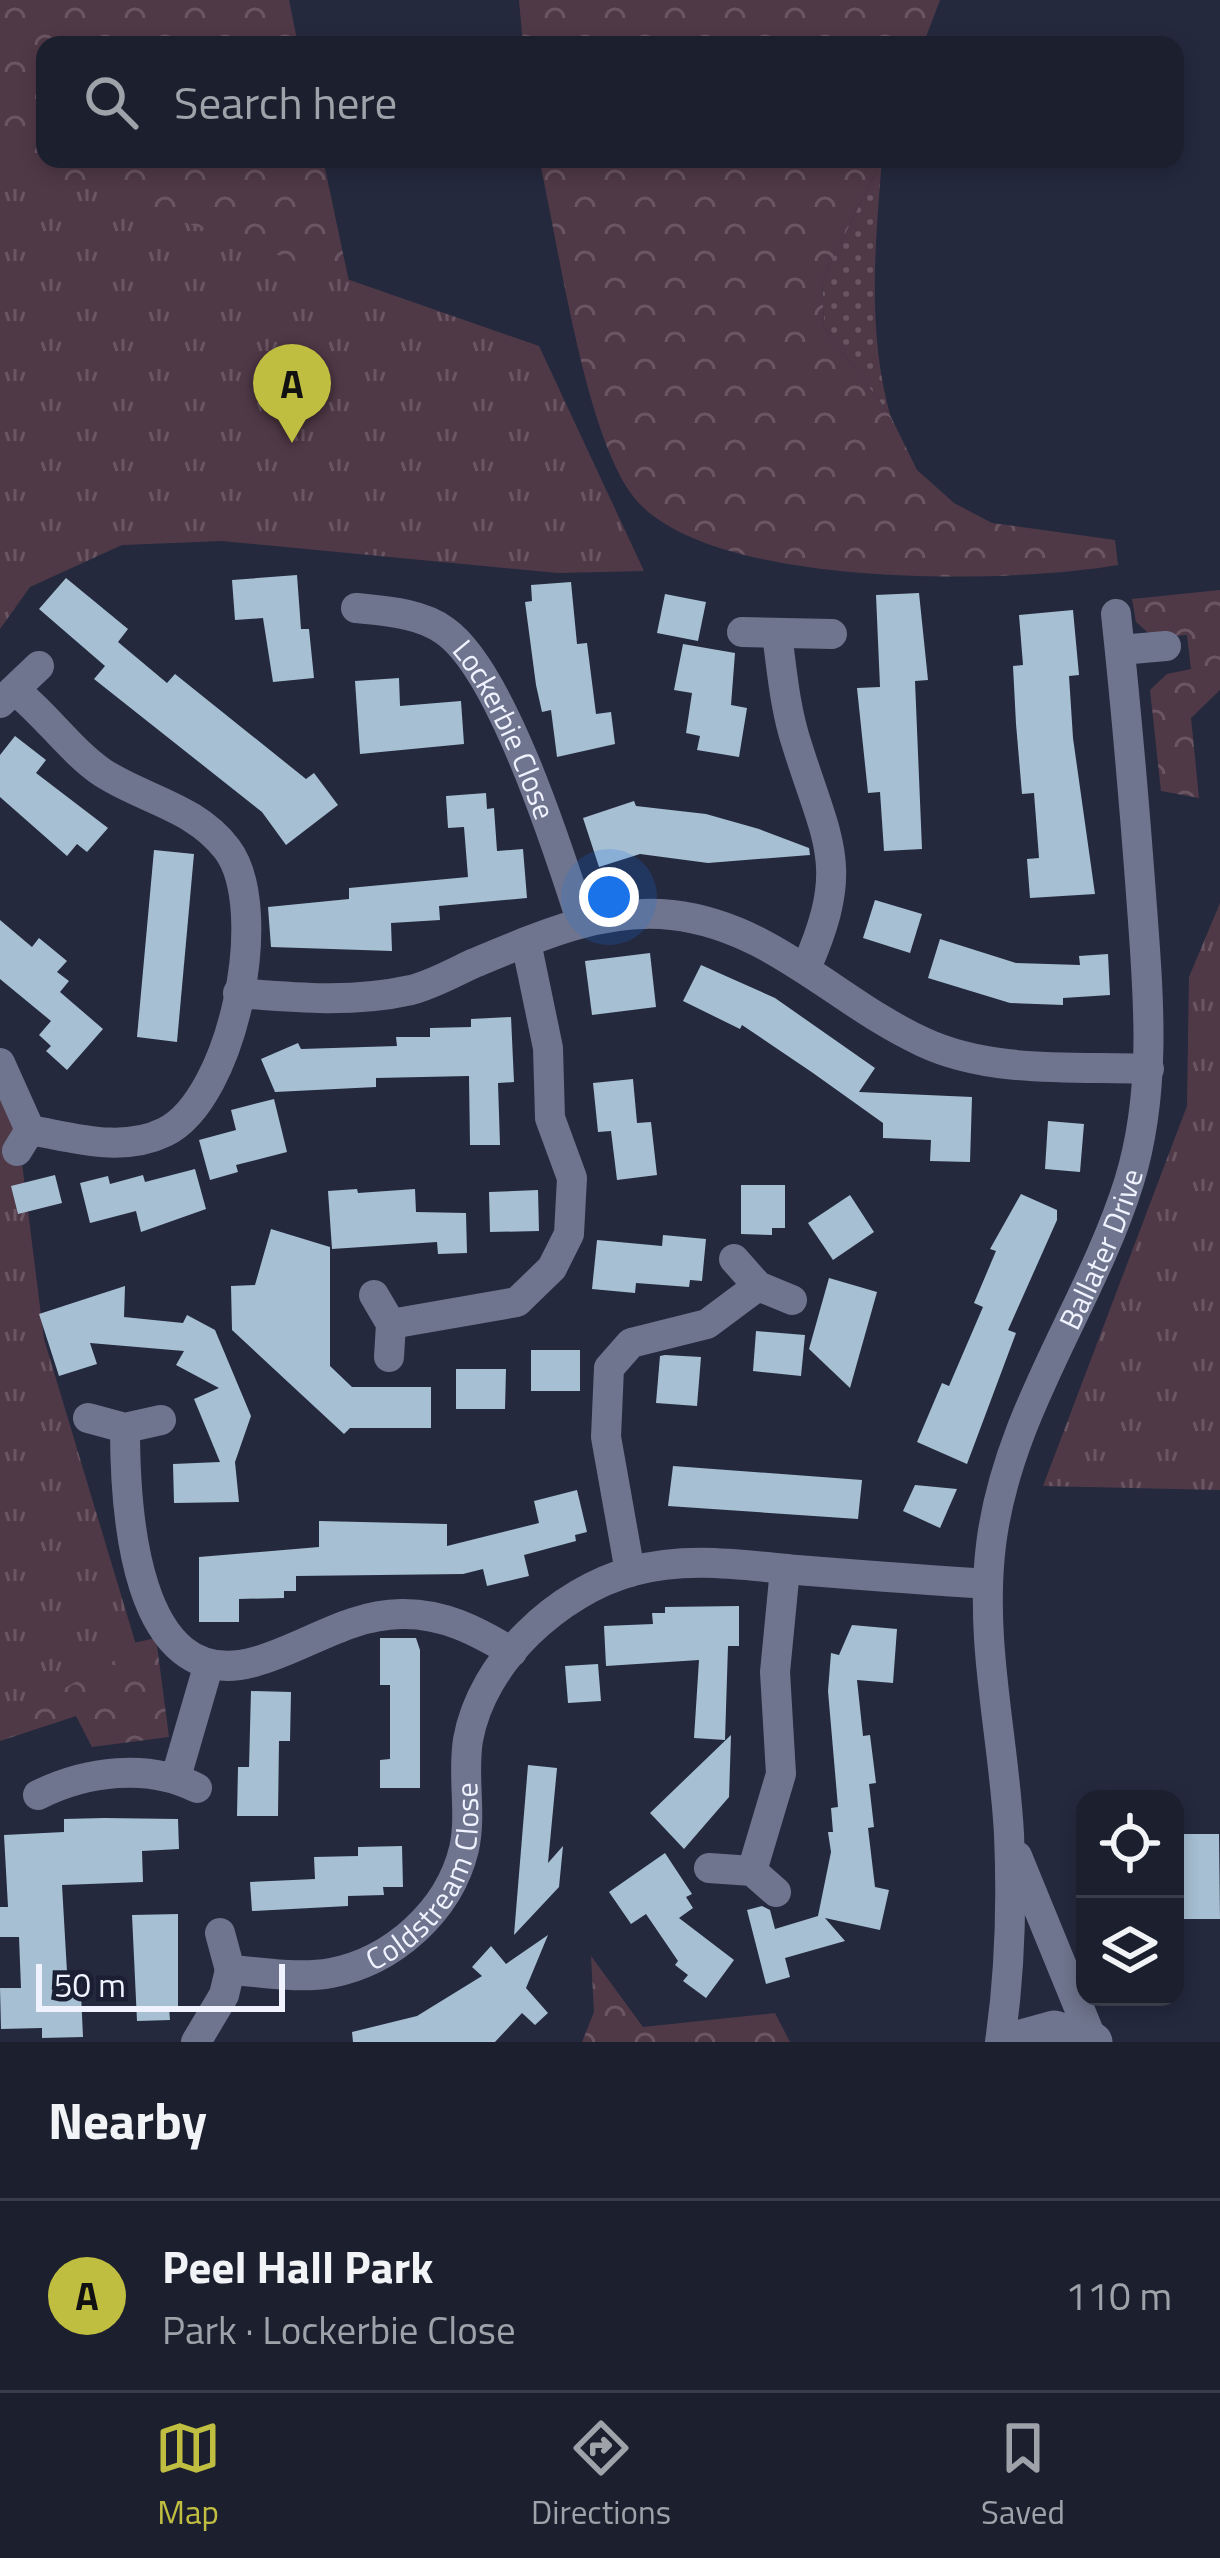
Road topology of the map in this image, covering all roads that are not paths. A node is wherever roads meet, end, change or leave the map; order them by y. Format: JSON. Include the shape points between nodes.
{"nodes":[{"id":1,"x":356,"y":608,"type":"dead end"},
{"id":2,"x":1116,"y":614,"type":"dead end"},
{"id":3,"x":742,"y":632,"type":"dead end"},
{"id":4,"x":777,"y":634,"type":"junction"},
{"id":5,"x":832,"y":634,"type":"dead end"},
{"id":6,"x":1166,"y":646,"type":"dead end"},
{"id":7,"x":1120,"y":650,"type":"junction"},
{"id":8,"x":39,"y":666,"type":"dead end"},
{"id":9,"x":8,"y":697,"type":"edge"},
{"id":10,"x":582,"y":923,"type":"junction"},
{"id":11,"x":526,"y":942,"type":"junction"},
{"id":12,"x":806,"y":968,"type":"junction"},
{"id":13,"x":238,"y":993,"type":"junction"},
{"id":14,"x":0,"y":1063,"type":"edge"},
{"id":15,"x":1149,"y":1069,"type":"junction"},
{"id":16,"x":734,"y":1259,"type":"dead end"},
{"id":17,"x":758,"y":1286,"type":"junction"},
{"id":18,"x":374,"y":1295,"type":"dead end"},
{"id":19,"x":792,"y":1300,"type":"dead end"},
{"id":20,"x":391,"y":1324,"type":"junction"},
{"id":21,"x":389,"y":1357,"type":"dead end"},
{"id":22,"x":88,"y":1418,"type":"dead end"},
{"id":23,"x":160,"y":1420,"type":"dead end"},
{"id":24,"x":125,"y":1428,"type":"junction"},
{"id":25,"x":785,"y":1569,"type":"junction"},
{"id":26,"x":630,"y":1572,"type":"junction"},
{"id":27,"x":988,"y":1584,"type":"junction"},
{"id":28,"x":512,"y":1652,"type":"junction"},
{"id":29,"x":208,"y":1667,"type":"junction"},
{"id":30,"x":38,"y":1795,"type":"dead end"},
{"id":31,"x":1009,"y":1833,"type":"junction"},
{"id":32,"x":709,"y":1868,"type":"dead end"},
{"id":33,"x":752,"y":1871,"type":"junction"},
{"id":34,"x":776,"y":1892,"type":"dead end"},
{"id":35,"x":220,"y":1933,"type":"dead end"},
{"id":36,"x":230,"y":1970,"type":"junction"},
{"id":37,"x":196,"y":2042,"type":"edge"},
{"id":38,"x":1000,"y":2042,"type":"edge"},
{"id":39,"x":1011,"y":2042,"type":"edge"},
{"id":40,"x":1093,"y":2042,"type":"edge"}],
"edges":[{"from":1,"to":10,"type":"street","name":"Lockerbie Close","via":[[444,629],[473,658],[548,819]]},
{"from":2,"to":7,"type":"street","name":"Ballater Drive"},
{"from":3,"to":4,"type":"street"},
{"from":4,"to":5,"type":"street"},
{"from":4,"to":12,"type":"street","via":[[784,694],[824,813],[834,883]]},
{"from":6,"to":7,"type":"street"},
{"from":7,"to":15,"type":"street","name":"Ballater Drive"},
{"from":8,"to":9,"type":"street"},
{"from":9,"to":13,"type":"street","via":[[101,771],[188,814],[228,850],[245,893]]},
{"from":10,"to":11,"type":"street"},
{"from":10,"to":12,"type":"street","via":[[643,913],[711,921]]},
{"from":11,"to":13,"type":"street","via":[[415,989],[333,1000]]},
{"from":11,"to":20,"type":"street","via":[[548,1048],[550,1118],[572,1178],[569,1234],[552,1268],[517,1302]]},
{"from":12,"to":15,"type":"street","via":[[946,1052]]},
{"from":13,"to":14,"type":"street","via":[[208,1092],[179,1125],[140,1142],[24,1141]]},
{"from":15,"to":27,"type":"street","name":"Ballater Drive","via":[[1140,1136],[1113,1227],[1011,1453]]},
{"from":16,"to":17,"type":"street"},
{"from":17,"to":19,"type":"street"},
{"from":17,"to":26,"type":"street","via":[[707,1324],[631,1343],[609,1368],[606,1437]]},
{"from":18,"to":20,"type":"street"},
{"from":20,"to":21,"type":"street"},
{"from":22,"to":24,"type":"street"},
{"from":23,"to":24,"type":"street"},
{"from":24,"to":29,"type":"street","via":[[125,1502],[144,1583],[173,1641]]},
{"from":25,"to":26,"type":"street","name":"Coldstream Close","via":[[686,1563]]},
{"from":25,"to":27,"type":"street","name":"Coldstream Close"},
{"from":25,"to":33,"type":"street","via":[[775,1672],[781,1774]]},
{"from":26,"to":28,"type":"street","name":"Coldstream Close","via":[[580,1593]]},
{"from":27,"to":31,"type":"street","name":"Ballater Drive"},
{"from":28,"to":29,"type":"street","via":[[453,1621],[404,1613],[352,1621],[257,1661]]},
{"from":28,"to":36,"type":"street","name":"Coldstream Close","via":[[475,1714],[465,1847],[427,1920],[380,1955],[329,1973]]},
{"from":29,"to":30,"type":"street","via":[[187,1782],[91,1774]]},
{"from":31,"to":38,"type":"street","name":"Ballater Drive"},
{"from":31,"to":40,"type":"street","name":"Ballater Drive"},
{"from":32,"to":33,"type":"street"},
{"from":33,"to":34,"type":"street"},
{"from":35,"to":36,"type":"street"},
{"from":36,"to":37,"type":"street"},
{"from":39,"to":40,"type":"street","via":[[1054,2030]]}]}
